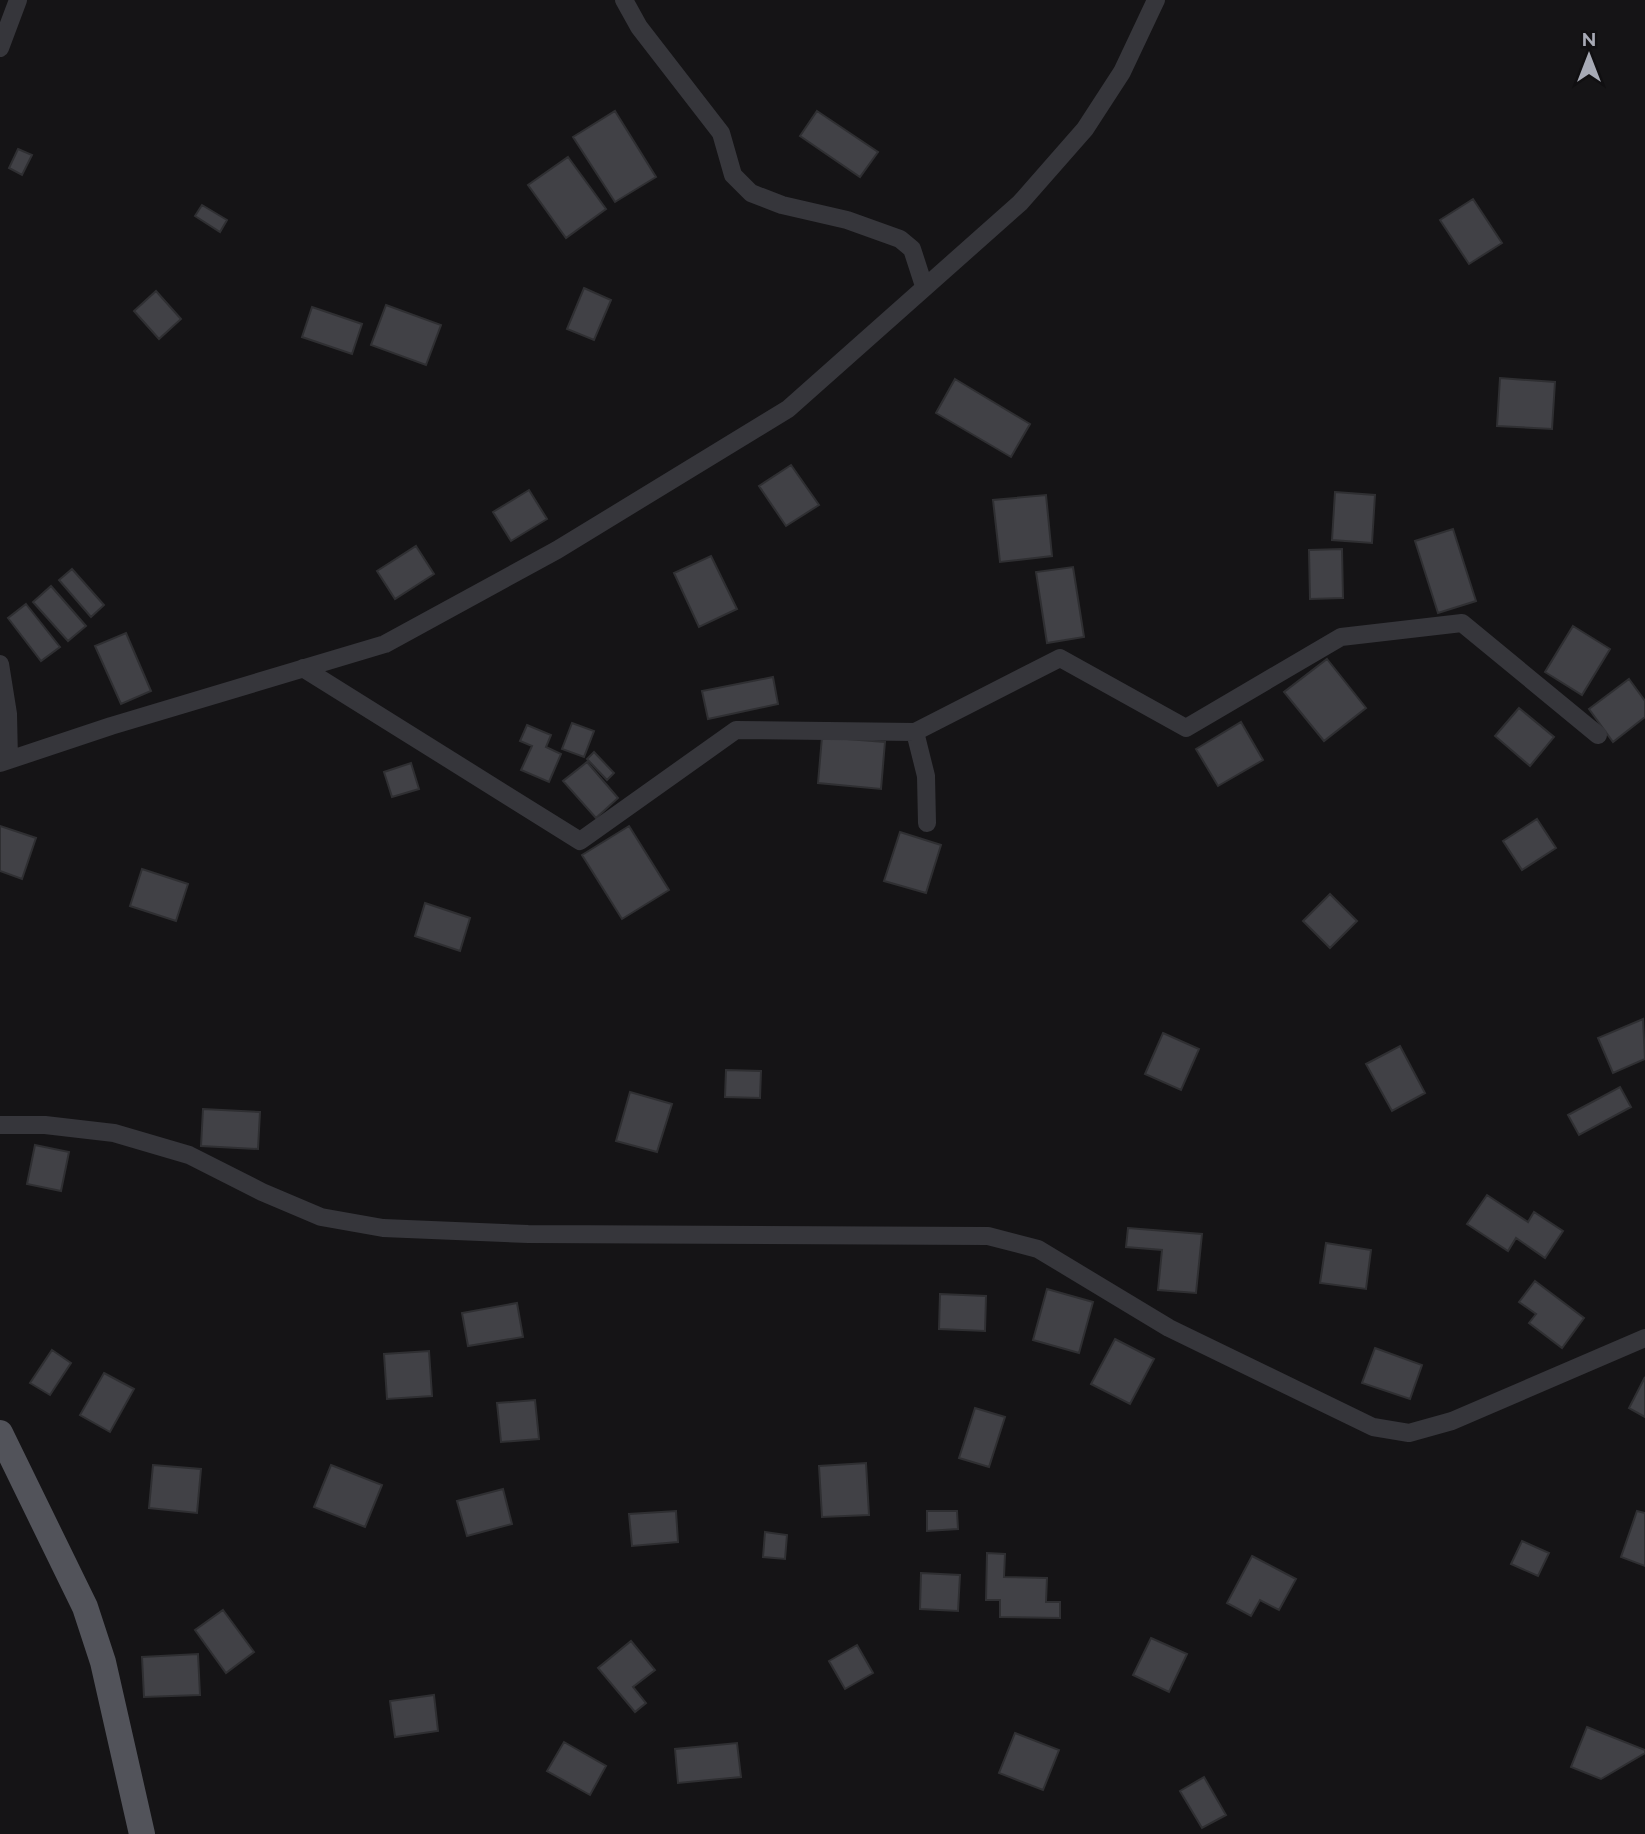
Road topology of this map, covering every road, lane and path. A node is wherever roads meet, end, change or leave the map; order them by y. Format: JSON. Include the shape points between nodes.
{"nodes":[{"id":1,"x":18,"y":0,"type":"edge"},
{"id":2,"x":624,"y":0,"type":"edge"},
{"id":3,"x":1156,"y":0,"type":"edge"},
{"id":4,"x":0,"y":48,"type":"edge"},
{"id":5,"x":924,"y":286,"type":"junction"},
{"id":6,"x":0,"y":664,"type":"edge"},
{"id":7,"x":303,"y":668,"type":"junction"},
{"id":8,"x":915,"y":732,"type":"junction"},
{"id":9,"x":1598,"y":735,"type":"dead end"},
{"id":10,"x":4,"y":761,"type":"edge"},
{"id":11,"x":927,"y":823,"type":"dead end"},
{"id":12,"x":0,"y":1125,"type":"edge"},
{"id":13,"x":1645,"y":1338,"type":"edge"},
{"id":14,"x":0,"y":1433,"type":"edge"},
{"id":15,"x":142,"y":1834,"type":"edge"}],
"edges":[{"from":1,"to":4,"type":"street"},
{"from":2,"to":5,"type":"street","via":[[639,27],[721,134],[733,175],[751,193],[900,239],[912,249]]},
{"from":3,"to":5,"type":"street","via":[[1122,72],[1086,129],[1020,203]]},
{"from":5,"to":7,"type":"street","via":[[788,409],[557,550],[385,644]]},
{"from":6,"to":10,"type":"street","via":[[8,714]]},
{"from":7,"to":8,"type":"street","via":[[580,841],[736,730]]},
{"from":7,"to":10,"type":"street"},
{"from":8,"to":9,"type":"street","via":[[1060,658],[1186,729],[1341,637],[1462,623]]},
{"from":8,"to":11,"type":"street","via":[[926,776]]},
{"from":12,"to":13,"type":"street","via":[[114,1133],[190,1155],[320,1217],[383,1227],[528,1234],[988,1236],[1038,1249],[1169,1328],[1363,1423],[1409,1433],[1452,1421]]},
{"from":14,"to":15,"type":"main road","via":[[85,1606],[103,1662]]}]}
